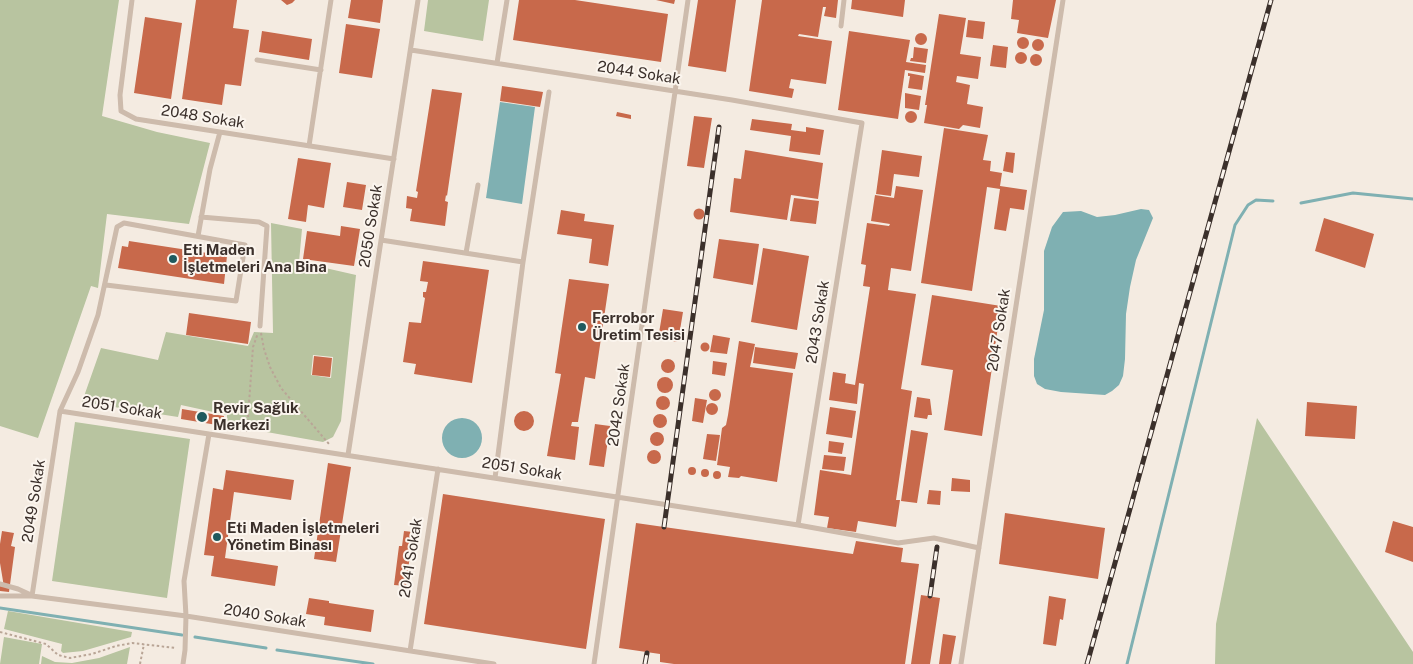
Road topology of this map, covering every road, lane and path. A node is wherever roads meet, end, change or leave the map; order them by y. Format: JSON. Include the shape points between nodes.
{"nodes":[{"id":1,"x":132,"y":0,"type":"edge"},
{"id":2,"x":331,"y":0,"type":"edge"},
{"id":3,"x":418,"y":0,"type":"edge"},
{"id":4,"x":507,"y":0,"type":"edge"},
{"id":5,"x":688,"y":0,"type":"edge"},
{"id":6,"x":844,"y":0,"type":"edge"},
{"id":7,"x":1063,"y":0,"type":"edge"},
{"id":8,"x":841,"y":26,"type":"dead end"},
{"id":9,"x":411,"y":50,"type":"junction"},
{"id":10,"x":258,"y":60,"type":"dead end"},
{"id":11,"x":496,"y":63,"type":"junction"},
{"id":12,"x":321,"y":70,"type":"junction"},
{"id":13,"x":675,"y":91,"type":"junction"},
{"id":14,"x":549,"y":92,"type":"dead end"},
{"id":15,"x":862,"y":123,"type":"joint"},
{"id":16,"x":220,"y":132,"type":"junction"},
{"id":17,"x":309,"y":146,"type":"junction"},
{"id":18,"x":394,"y":158,"type":"junction"},
{"id":19,"x":478,"y":185,"type":"dead end"},
{"id":20,"x":201,"y":217,"type":"junction"},
{"id":21,"x":198,"y":236,"type":"junction"},
{"id":22,"x":381,"y":240,"type":"junction"},
{"id":23,"x":466,"y":253,"type":"junction"},
{"id":24,"x":523,"y":262,"type":"junction"},
{"id":25,"x":106,"y":285,"type":"junction"},
{"id":26,"x":260,"y":326,"type":"junction"},
{"id":27,"x":60,"y":411,"type":"junction"},
{"id":28,"x":210,"y":434,"type":"junction"},
{"id":29,"x":247,"y":439,"type":"junction"},
{"id":30,"x":339,"y":454,"type":"junction"},
{"id":31,"x":348,"y":455,"type":"junction"},
{"id":32,"x":438,"y":469,"type":"junction"},
{"id":33,"x":495,"y":478,"type":"junction"},
{"id":34,"x":618,"y":497,"type":"junction"},
{"id":35,"x":798,"y":524,"type":"junction"},
{"id":36,"x":979,"y":548,"type":"junction"},
{"id":37,"x":0,"y":584,"type":"edge"},
{"id":38,"x":0,"y":596,"type":"edge"},
{"id":39,"x":32,"y":596,"type":"junction"},
{"id":40,"x":186,"y":616,"type":"junction"},
{"id":41,"x":0,"y":632,"type":"edge"},
{"id":42,"x":144,"y":644,"type":"junction"},
{"id":43,"x":185,"y":650,"type":"junction"},
{"id":44,"x":410,"y":651,"type":"junction"},
{"id":45,"x":456,"y":661,"type":"edge"},
{"id":46,"x":140,"y":664,"type":"edge"},
{"id":47,"x":183,"y":664,"type":"edge"},
{"id":48,"x":494,"y":664,"type":"edge"},
{"id":49,"x":594,"y":664,"type":"edge"},
{"id":50,"x":961,"y":664,"type":"edge"}],
"edges":[{"from":1,"to":16,"type":"lane","name":"2048 Sokak","via":[[120,95],[121,111],[136,119]]},
{"from":2,"to":12,"type":"lane"},
{"from":3,"to":9,"type":"lane","name":"2050 Sokak"},
{"from":4,"to":11,"type":"lane"},
{"from":5,"to":13,"type":"lane","name":"2042 Sokak"},
{"from":6,"to":8,"type":"lane"},
{"from":7,"to":36,"type":"lane","name":"2047 Sokak"},
{"from":9,"to":11,"type":"lane","name":"2044 Sokak"},
{"from":9,"to":18,"type":"lane","name":"2050 Sokak"},
{"from":10,"to":12,"type":"lane"},
{"from":11,"to":13,"type":"lane","name":"2044 Sokak"},
{"from":12,"to":17,"type":"lane"},
{"from":13,"to":15,"type":"lane","name":"2044 Sokak"},
{"from":13,"to":34,"type":"lane","name":"2042 Sokak"},
{"from":14,"to":24,"type":"lane"},
{"from":15,"to":35,"type":"lane","name":"2043 Sokak"},
{"from":16,"to":17,"type":"lane","name":"2048 Sokak"},
{"from":16,"to":20,"type":"lane"},
{"from":17,"to":18,"type":"lane","name":"2048 Sokak"},
{"from":18,"to":22,"type":"lane","name":"2050 Sokak"},
{"from":19,"to":23,"type":"lane"},
{"from":20,"to":21,"type":"lane"},
{"from":20,"to":26,"type":"lane","via":[[259,222],[267,226]]},
{"from":21,"to":25,"type":"lane","name":"2049 Sokak","via":[[121,224],[115,230]]},
{"from":21,"to":25,"type":"lane","via":[[245,245],[236,301]]},
{"from":22,"to":23,"type":"lane"},
{"from":22,"to":31,"type":"lane","name":"2050 Sokak"},
{"from":23,"to":24,"type":"lane"},
{"from":24,"to":33,"type":"lane"},
{"from":25,"to":27,"type":"lane","name":"2049 Sokak","via":[[78,372]]},
{"from":26,"to":29,"type":"path","via":[[253,347]]},
{"from":26,"to":30,"type":"path","via":[[270,367],[281,388]]},
{"from":27,"to":28,"type":"lane","name":"2051 Sokak"},
{"from":27,"to":39,"type":"lane","name":"2049 Sokak"},
{"from":28,"to":29,"type":"lane","name":"2051 Sokak"},
{"from":28,"to":40,"type":"lane","via":[[184,581]]},
{"from":29,"to":30,"type":"lane","name":"2051 Sokak"},
{"from":30,"to":31,"type":"lane","name":"2051 Sokak"},
{"from":31,"to":32,"type":"lane","name":"2051 Sokak"},
{"from":32,"to":33,"type":"lane","name":"2051 Sokak"},
{"from":32,"to":44,"type":"lane","name":"2041 Sokak"},
{"from":33,"to":34,"type":"lane","name":"2051 Sokak"},
{"from":34,"to":35,"type":"lane","name":"2051 Sokak"},
{"from":34,"to":49,"type":"lane","name":"2042 Sokak"},
{"from":35,"to":36,"type":"lane","name":"2051 Sokak","via":[[898,543],[934,538]]},
{"from":36,"to":50,"type":"lane","name":"2047 Sokak"},
{"from":37,"to":39,"type":"lane","name":"2040 Sokak"},
{"from":38,"to":39,"type":"lane","name":"2040 Sokak"},
{"from":39,"to":40,"type":"lane","name":"2040 Sokak"},
{"from":40,"to":43,"type":"lane"},
{"from":40,"to":44,"type":"lane","name":"2040 Sokak"},
{"from":41,"to":42,"type":"path","via":[[46,644],[58,655],[70,658],[124,644]]},
{"from":42,"to":43,"type":"path"},
{"from":42,"to":46,"type":"path"},
{"from":43,"to":47,"type":"lane"},
{"from":44,"to":45,"type":"lane","name":"2040 Sokak"},
{"from":45,"to":48,"type":"lane","name":"2040 Sokak"}]}
